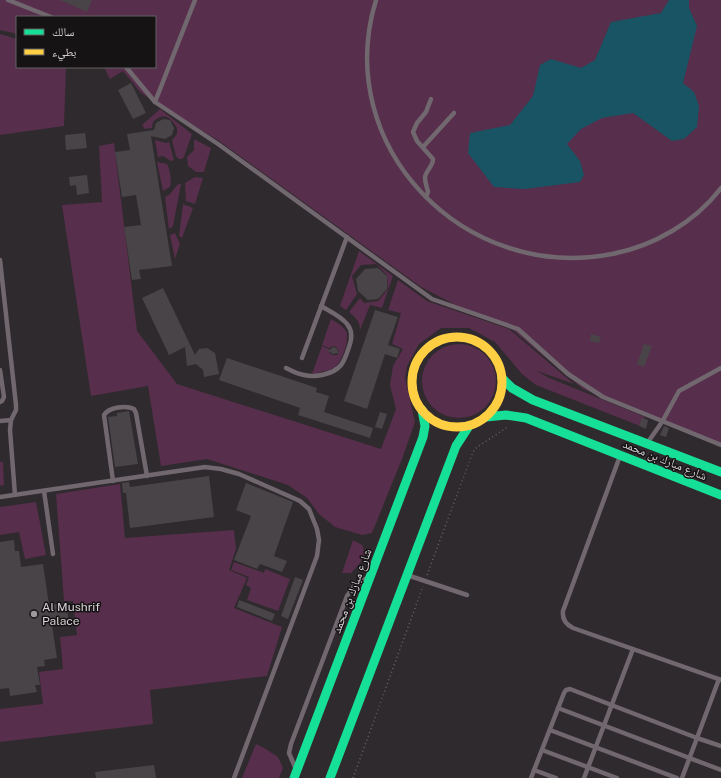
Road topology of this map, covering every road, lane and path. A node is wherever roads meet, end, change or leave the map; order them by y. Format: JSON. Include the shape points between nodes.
{"nodes":[{"id":1,"x":8,"y":0,"type":"edge"},
{"id":2,"x":195,"y":0,"type":"edge"},
{"id":3,"x":376,"y":0,"type":"edge"},
{"id":4,"x":49,"y":16,"type":"edge"},
{"id":5,"x":127,"y":68,"type":"edge"},
{"id":6,"x":431,"y":99,"type":"dead end"},
{"id":7,"x":155,"y":102,"type":"junction"},
{"id":8,"x":454,"y":113,"type":"dead end"},
{"id":9,"x":422,"y":147,"type":"junction"},
{"id":10,"x":721,"y":188,"type":"edge"},
{"id":11,"x":426,"y":197,"type":"junction"},
{"id":12,"x":347,"y":237,"type":"junction"},
{"id":13,"x":0,"y":260,"type":"edge"},
{"id":14,"x":321,"y":306,"type":"junction"},
{"id":15,"x":0,"y":320,"type":"edge"},
{"id":16,"x":7,"y":320,"type":"junction"},
{"id":17,"x":302,"y":358,"type":"dead end"},
{"id":18,"x":286,"y":368,"type":"dead end"},
{"id":19,"x":721,"y":368,"type":"edge"},
{"id":20,"x":0,"y":370,"type":"edge"},
{"id":21,"x":502,"y":378,"type":"junction"},
{"id":22,"x":0,"y":402,"type":"edge"},
{"id":23,"x":422,"y":410,"type":"junction"},
{"id":24,"x":486,"y":417,"type":"junction"},
{"id":25,"x":11,"y":420,"type":"junction"},
{"id":26,"x":0,"y":421,"type":"edge"},
{"id":27,"x":662,"y":422,"type":"junction"},
{"id":28,"x":469,"y":426,"type":"junction"},
{"id":29,"x":647,"y":444,"type":"junction"},
{"id":30,"x":721,"y":446,"type":"edge"},
{"id":31,"x":620,"y":455,"type":"junction"},
{"id":32,"x":721,"y":472,"type":"edge"},
{"id":33,"x":148,"y":476,"type":"junction"},
{"id":34,"x":113,"y":481,"type":"junction"},
{"id":35,"x":44,"y":491,"type":"junction"},
{"id":36,"x":15,"y":495,"type":"junction"},
{"id":37,"x":721,"y":495,"type":"edge"},
{"id":38,"x":0,"y":497,"type":"edge"},
{"id":39,"x":53,"y":554,"type":"dead end"},
{"id":40,"x":406,"y":575,"type":"junction"},
{"id":41,"x":370,"y":577,"type":"junction"},
{"id":42,"x":467,"y":595,"type":"dead end"},
{"id":43,"x":633,"y":649,"type":"junction"},
{"id":44,"x":720,"y":679,"type":"edge"},
{"id":45,"x":611,"y":705,"type":"junction"},
{"id":46,"x":558,"y":708,"type":"junction"},
{"id":47,"x":604,"y":726,"type":"junction"},
{"id":48,"x":550,"y":730,"type":"junction"},
{"id":49,"x":697,"y":738,"type":"junction"},
{"id":50,"x":721,"y":746,"type":"edge"},
{"id":51,"x":595,"y":747,"type":"junction"},
{"id":52,"x":542,"y":750,"type":"junction"},
{"id":53,"x":690,"y":758,"type":"junction"},
{"id":54,"x":588,"y":767,"type":"junction"},
{"id":55,"x":534,"y":770,"type":"junction"},
{"id":56,"x":721,"y":770,"type":"edge"},
{"id":57,"x":296,"y":774,"type":"edge"},
{"id":58,"x":234,"y":778,"type":"edge"},
{"id":59,"x":330,"y":778,"type":"edge"},
{"id":60,"x":531,"y":778,"type":"edge"},
{"id":61,"x":556,"y":778,"type":"edge"},
{"id":62,"x":584,"y":778,"type":"edge"},
{"id":63,"x":617,"y":778,"type":"edge"},
{"id":64,"x":677,"y":778,"type":"edge"},
{"id":65,"x":682,"y":778,"type":"edge"}],
"edges":[{"from":1,"to":4,"type":"lane"},
{"from":2,"to":7,"type":"lane"},
{"from":3,"to":11,"type":"lane","via":[[368,49],[368,80],[374,110],[397,162]]},
{"from":5,"to":7,"type":"lane"},
{"from":6,"to":9,"type":"lane","via":[[413,132]]},
{"from":7,"to":12,"type":"lane"},
{"from":8,"to":9,"type":"lane"},
{"from":9,"to":11,"type":"lane","via":[[433,161],[425,176],[428,192]]},
{"from":10,"to":11,"type":"lane","via":[[687,220],[650,243],[622,252],[576,258],[527,253],[494,242],[460,224]]},
{"from":12,"to":14,"type":"lane"},
{"from":12,"to":27,"type":"lane","via":[[432,299],[518,329],[568,374],[603,397]]},
{"from":13,"to":16,"type":"lane"},
{"from":14,"to":17,"type":"lane"},
{"from":14,"to":18,"type":"lane","via":[[344,320],[350,327],[352,337],[342,364],[330,372],[311,376]]},
{"from":15,"to":16,"type":"lane"},
{"from":16,"to":25,"type":"lane","via":[[16,405]]},
{"from":19,"to":27,"type":"lane","via":[[679,391]]},
{"from":20,"to":22,"type":"lane","via":[[4,397]]},
{"from":21,"to":23,"type":"street","via":[[498,363],[490,350],[477,341],[463,336],[447,337],[433,343],[422,353],[414,366],[414,397]]},
{"from":21,"to":24,"type":"street","via":[[496,406]]},
{"from":21,"to":29,"type":"street","name":"شارع مبارك بن محمد","via":[[512,388],[533,400]]},
{"from":23,"to":28,"type":"street","via":[[431,419],[443,425]]},
{"from":23,"to":41,"type":"street","name":"شارع مبارك بن محمد","via":[[425,426],[423,437]]},
{"from":24,"to":28,"type":"street"},
{"from":24,"to":31,"type":"street","name":"شارع مبارك بن محمد","via":[[513,414]]},
{"from":25,"to":26,"type":"lane"},
{"from":25,"to":36,"type":"lane"},
{"from":27,"to":29,"type":"lane"},
{"from":27,"to":30,"type":"lane"},
{"from":28,"to":40,"type":"street","via":[[456,446]]},
{"from":29,"to":32,"type":"street","name":"شارع مبارك بن محمد"},
{"from":31,"to":37,"type":"street","name":"شارع مبارك بن محمد"},
{"from":31,"to":43,"type":"lane","via":[[563,615],[569,626]]},
{"from":33,"to":34,"type":"lane"},
{"from":33,"to":34,"type":"lane","via":[[136,413],[134,409],[127,407],[110,410],[104,415]]},
{"from":33,"to":58,"type":"lane","via":[[205,467],[239,474],[300,500],[309,509],[317,529],[317,556]]},
{"from":34,"to":35,"type":"lane"},
{"from":35,"to":36,"type":"lane"},
{"from":35,"to":39,"type":"lane"},
{"from":36,"to":38,"type":"lane"},
{"from":40,"to":42,"type":"lane"},
{"from":40,"to":59,"type":"street"},
{"from":41,"to":57,"type":"street","name":"شارع مبارك بن محمد"},
{"from":41,"to":57,"type":"lane","via":[[359,582],[347,596],[294,736],[289,753]]},
{"from":43,"to":44,"type":"lane"},
{"from":43,"to":45,"type":"lane"},
{"from":44,"to":49,"type":"lane"},
{"from":45,"to":46,"type":"lane","via":[[568,689]]},
{"from":45,"to":47,"type":"lane"},
{"from":45,"to":49,"type":"lane"},
{"from":46,"to":47,"type":"lane"},
{"from":46,"to":48,"type":"lane"},
{"from":47,"to":51,"type":"lane"},
{"from":47,"to":53,"type":"lane"},
{"from":48,"to":51,"type":"lane"},
{"from":48,"to":52,"type":"lane"},
{"from":49,"to":50,"type":"lane"},
{"from":49,"to":53,"type":"lane"},
{"from":51,"to":54,"type":"lane"},
{"from":51,"to":64,"type":"lane"},
{"from":52,"to":54,"type":"lane"},
{"from":52,"to":55,"type":"lane"},
{"from":53,"to":56,"type":"lane"},
{"from":53,"to":65,"type":"lane"},
{"from":54,"to":62,"type":"lane"},
{"from":54,"to":63,"type":"lane"},
{"from":55,"to":60,"type":"lane"},
{"from":55,"to":61,"type":"lane"}]}
